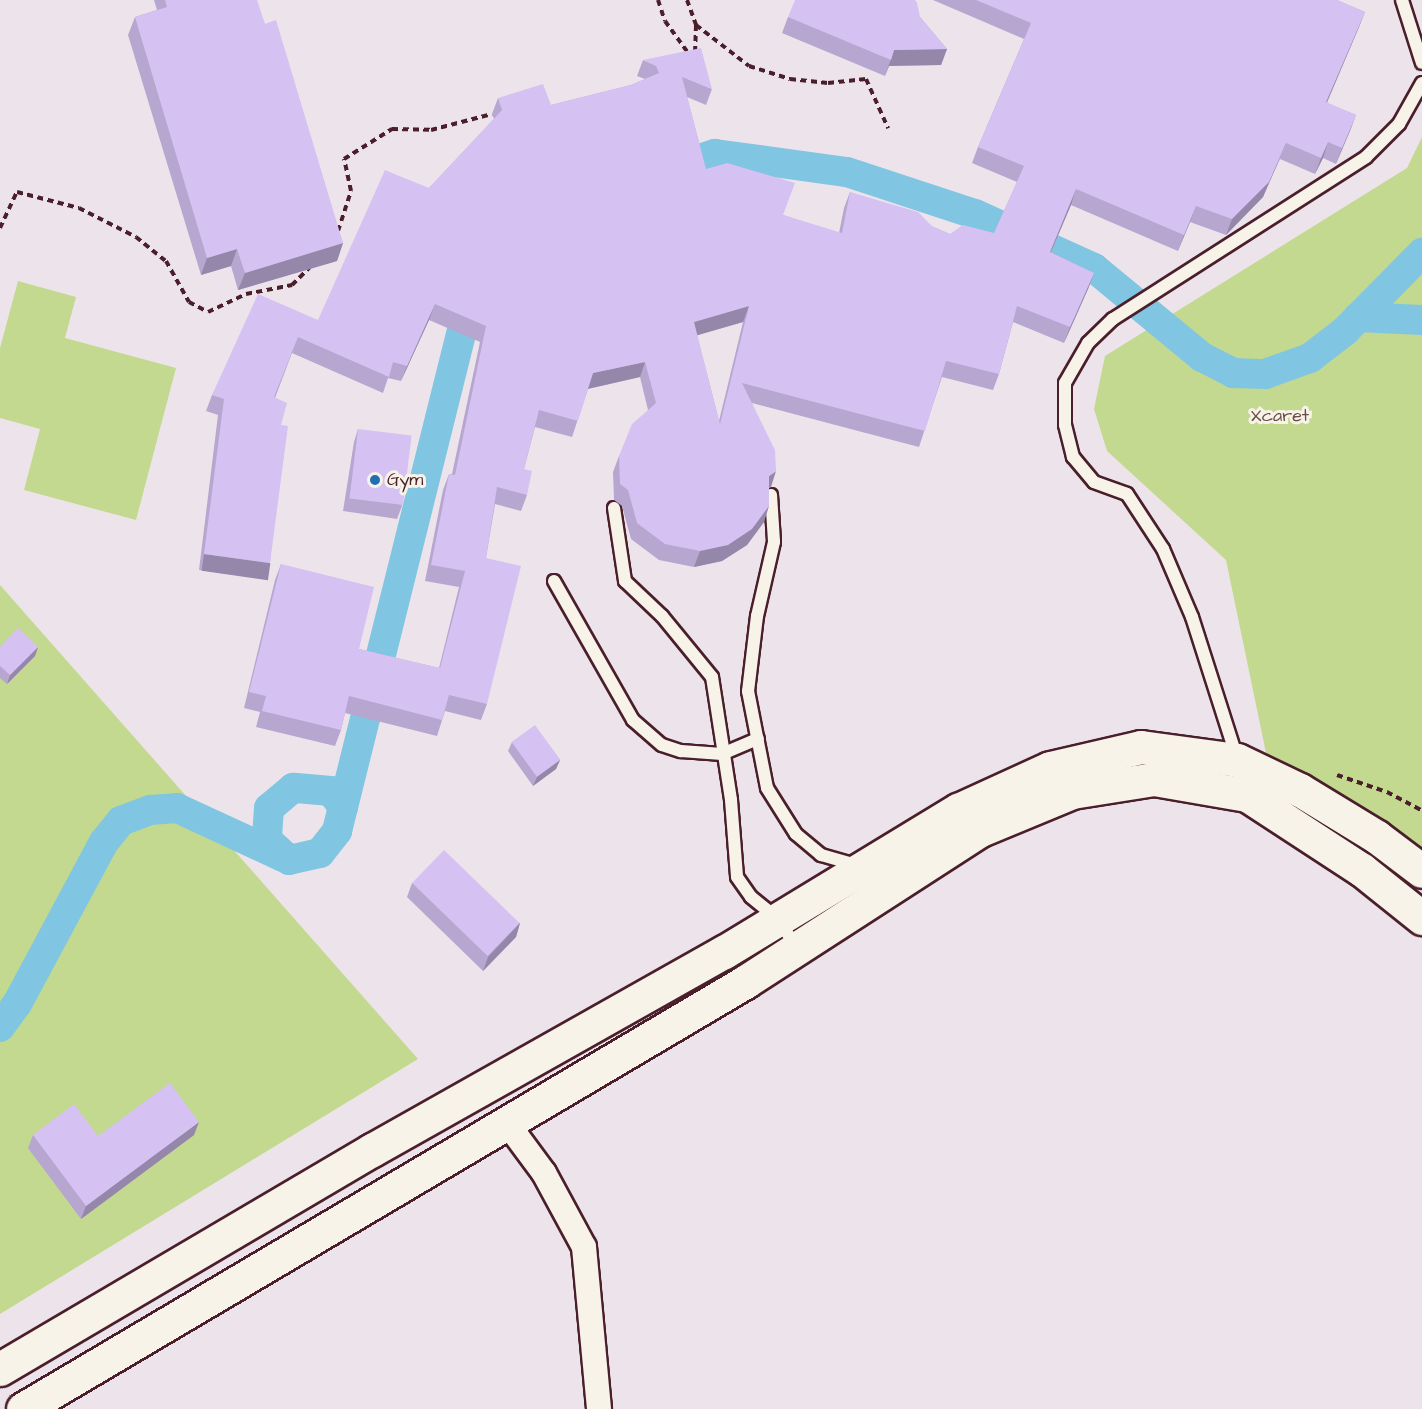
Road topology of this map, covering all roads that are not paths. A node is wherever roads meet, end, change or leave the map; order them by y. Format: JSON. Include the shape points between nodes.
{"nodes":[{"id":1,"x":1402,"y":0,"type":"edge"},
{"id":2,"x":1422,"y":63,"type":"edge"},
{"id":3,"x":1422,"y":83,"type":"edge"},
{"id":4,"x":771,"y":495,"type":"edge"},
{"id":5,"x":614,"y":508,"type":"dead end"},
{"id":6,"x":554,"y":581,"type":"dead end"},
{"id":7,"x":758,"y":739,"type":"junction"},
{"id":8,"x":722,"y":754,"type":"junction"},
{"id":9,"x":1237,"y":760,"type":"junction"},
{"id":10,"x":1246,"y":795,"type":"junction"},
{"id":11,"x":864,"y":868,"type":"junction"},
{"id":12,"x":1422,"y":871,"type":"edge"},
{"id":13,"x":1422,"y":918,"type":"edge"},
{"id":14,"x":778,"y":919,"type":"junction"},
{"id":15,"x":797,"y":948,"type":"junction"},
{"id":16,"x":507,"y":1123,"type":"junction"},
{"id":17,"x":0,"y":1369,"type":"edge"},
{"id":18,"x":22,"y":1409,"type":"edge"},
{"id":19,"x":599,"y":1409,"type":"edge"}],
"edges":[{"from":1,"to":2,"type":"lane"},
{"from":3,"to":9,"type":"lane","via":[[1399,124],[1366,157],[1113,319],[1088,343],[1065,383],[1065,425],[1073,457],[1094,482],[1126,494],[1163,549],[1192,617]]},
{"from":4,"to":7,"type":"lane","via":[[774,542],[757,616],[748,691]]},
{"from":5,"to":8,"type":"lane","via":[[624,581],[662,616],[712,677]]},
{"from":6,"to":8,"type":"lane","via":[[633,720],[662,745],[681,751]]},
{"from":7,"to":8,"type":"lane"},
{"from":7,"to":11,"type":"lane","via":[[767,788],[796,834],[821,855]]},
{"from":8,"to":14,"type":"lane","via":[[731,800],[737,877],[751,897]]},
{"from":9,"to":10,"type":"lane"},
{"from":9,"to":11,"type":"street","via":[[1141,747],[1050,768],[958,810]]},
{"from":9,"to":12,"type":"street","via":[[1300,790],[1377,837]]},
{"from":10,"to":13,"type":"street","via":[[1362,870]]},
{"from":10,"to":15,"type":"street","via":[[1154,779],[1072,792],[978,831]]},
{"from":11,"to":14,"type":"street"},
{"from":14,"to":15,"type":"lane"},
{"from":14,"to":17,"type":"street","via":[[372,1150]]},
{"from":15,"to":16,"type":"street"},
{"from":16,"to":18,"type":"street"},
{"from":16,"to":19,"type":"street","via":[[544,1173],[584,1247]]}]}
